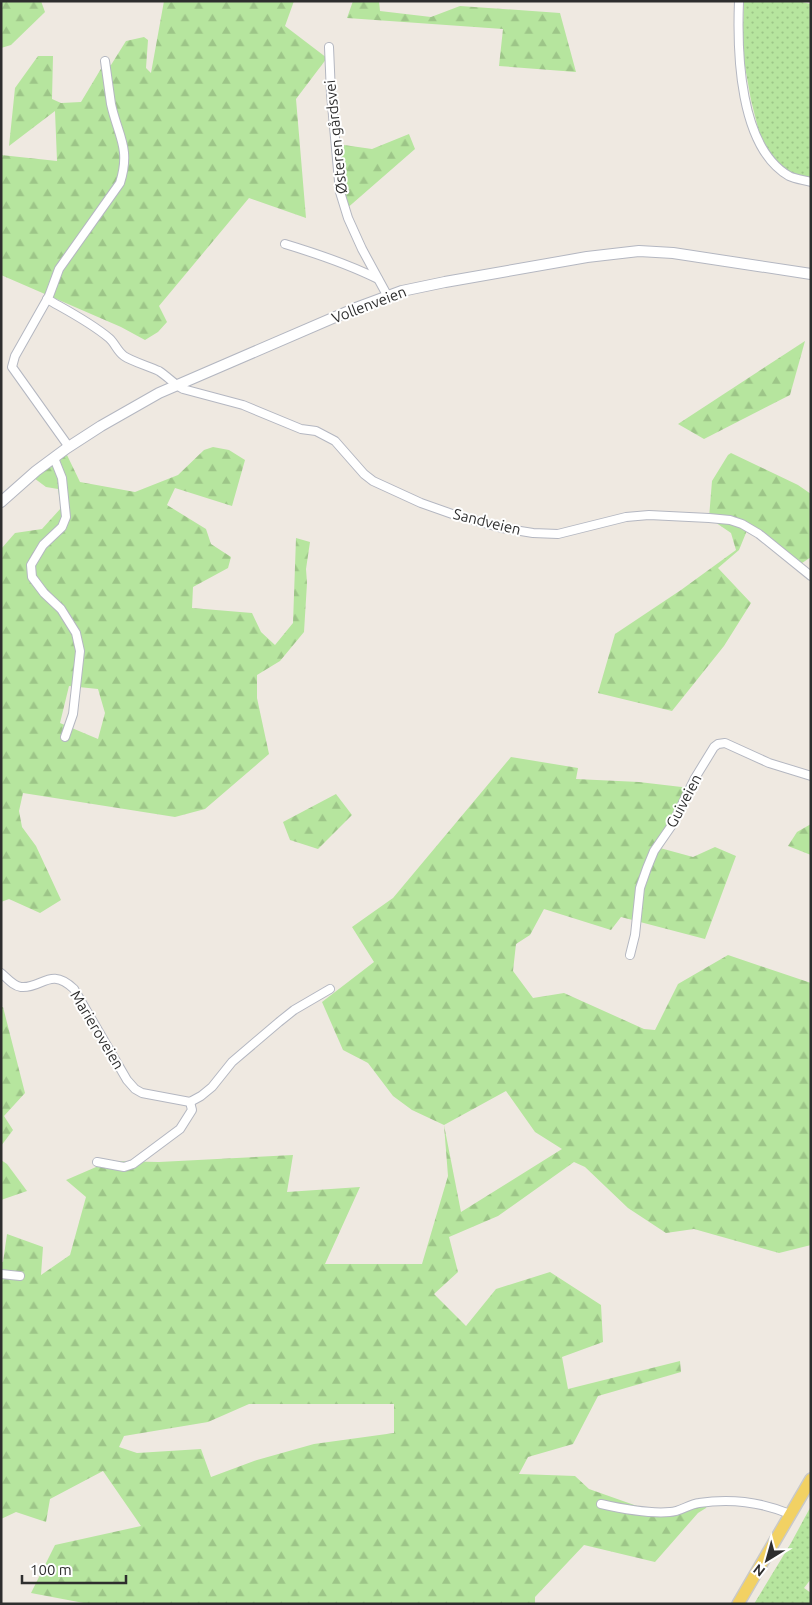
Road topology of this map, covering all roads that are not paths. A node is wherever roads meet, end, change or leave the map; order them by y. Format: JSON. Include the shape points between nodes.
{"nodes":[{"id":1,"x":739,"y":1,"type":"edge"},
{"id":2,"x":329,"y":47,"type":"dead end"},
{"id":3,"x":105,"y":61,"type":"dead end"},
{"id":4,"x":811,"y":182,"type":"edge"},
{"id":5,"x":285,"y":244,"type":"dead end"},
{"id":6,"x":811,"y":274,"type":"edge"},
{"id":7,"x":378,"y":279,"type":"junction"},
{"id":8,"x":387,"y":296,"type":"junction"},
{"id":9,"x":47,"y":300,"type":"junction"},
{"id":10,"x":176,"y":386,"type":"junction"},
{"id":11,"x":69,"y":447,"type":"junction"},
{"id":12,"x":54,"y":458,"type":"junction"},
{"id":13,"x":1,"y":502,"type":"edge"},
{"id":14,"x":811,"y":576,"type":"edge"},
{"id":15,"x":65,"y":737,"type":"dead end"},
{"id":16,"x":811,"y":776,"type":"edge"},
{"id":17,"x":630,"y":955,"type":"dead end"},
{"id":18,"x":1,"y":973,"type":"edge"},
{"id":19,"x":330,"y":989,"type":"dead end"},
{"id":20,"x":190,"y":1102,"type":"junction"},
{"id":21,"x":97,"y":1162,"type":"dead end"},
{"id":22,"x":1,"y":1274,"type":"edge"},
{"id":23,"x":20,"y":1276,"type":"dead end"},
{"id":24,"x":811,"y":1479,"type":"edge"},
{"id":25,"x":601,"y":1504,"type":"dead end"},
{"id":26,"x":790,"y":1514,"type":"junction"},
{"id":27,"x":738,"y":1604,"type":"edge"}],
"edges":[{"from":1,"to":4,"type":"street","via":[[741,80],[758,140],[768,159],[778,168],[790,177]]},
{"from":2,"to":7,"type":"street","name":"Østeren gårdsvei","via":[[340,192],[348,218]]},
{"from":3,"to":9,"type":"street","via":[[112,105],[125,148],[124,171],[120,183],[59,269]]},
{"from":5,"to":7,"type":"street","via":[[326,256]]},
{"from":6,"to":8,"type":"main road","name":"Vollenveien","via":[[673,253],[639,251],[564,261]]},
{"from":7,"to":8,"type":"street","name":"Østeren gårdsvei"},
{"from":8,"to":10,"type":"main road","name":"Vollenveien"},
{"from":9,"to":10,"type":"street","via":[[93,325],[126,358],[160,372]]},
{"from":9,"to":11,"type":"street","via":[[12,367]]},
{"from":10,"to":11,"type":"main road","name":"Vollenveien"},
{"from":10,"to":14,"type":"street","name":"Sandveien","via":[[243,405],[301,429],[316,431],[335,441],[374,481],[421,504],[455,515],[502,528],[558,534],[649,515],[730,520],[759,534]]},
{"from":11,"to":12,"type":"main road","name":"Vollenveien"},
{"from":12,"to":13,"type":"main road","name":"Vollenveien"},
{"from":12,"to":15,"type":"street","via":[[62,478],[66,517],[62,528],[44,545],[31,565],[32,577],[61,609],[76,633],[80,651],[73,714]]},
{"from":16,"to":17,"type":"street","name":"Guiveien","via":[[768,763],[725,743],[714,746],[646,868]]},
{"from":18,"to":20,"type":"street","name":"Marieroveien","via":[[20,987],[57,979],[68,983],[135,1089]]},
{"from":19,"to":20,"type":"street","via":[[279,1022],[232,1062],[212,1087]]},
{"from":20,"to":21,"type":"street","via":[[192,1110],[180,1128],[133,1164],[124,1167]]},
{"from":22,"to":23,"type":"street"},
{"from":24,"to":26,"type":"main road"},
{"from":25,"to":26,"type":"street","via":[[663,1513],[698,1503],[745,1501]]},
{"from":26,"to":27,"type":"main road"}]}
